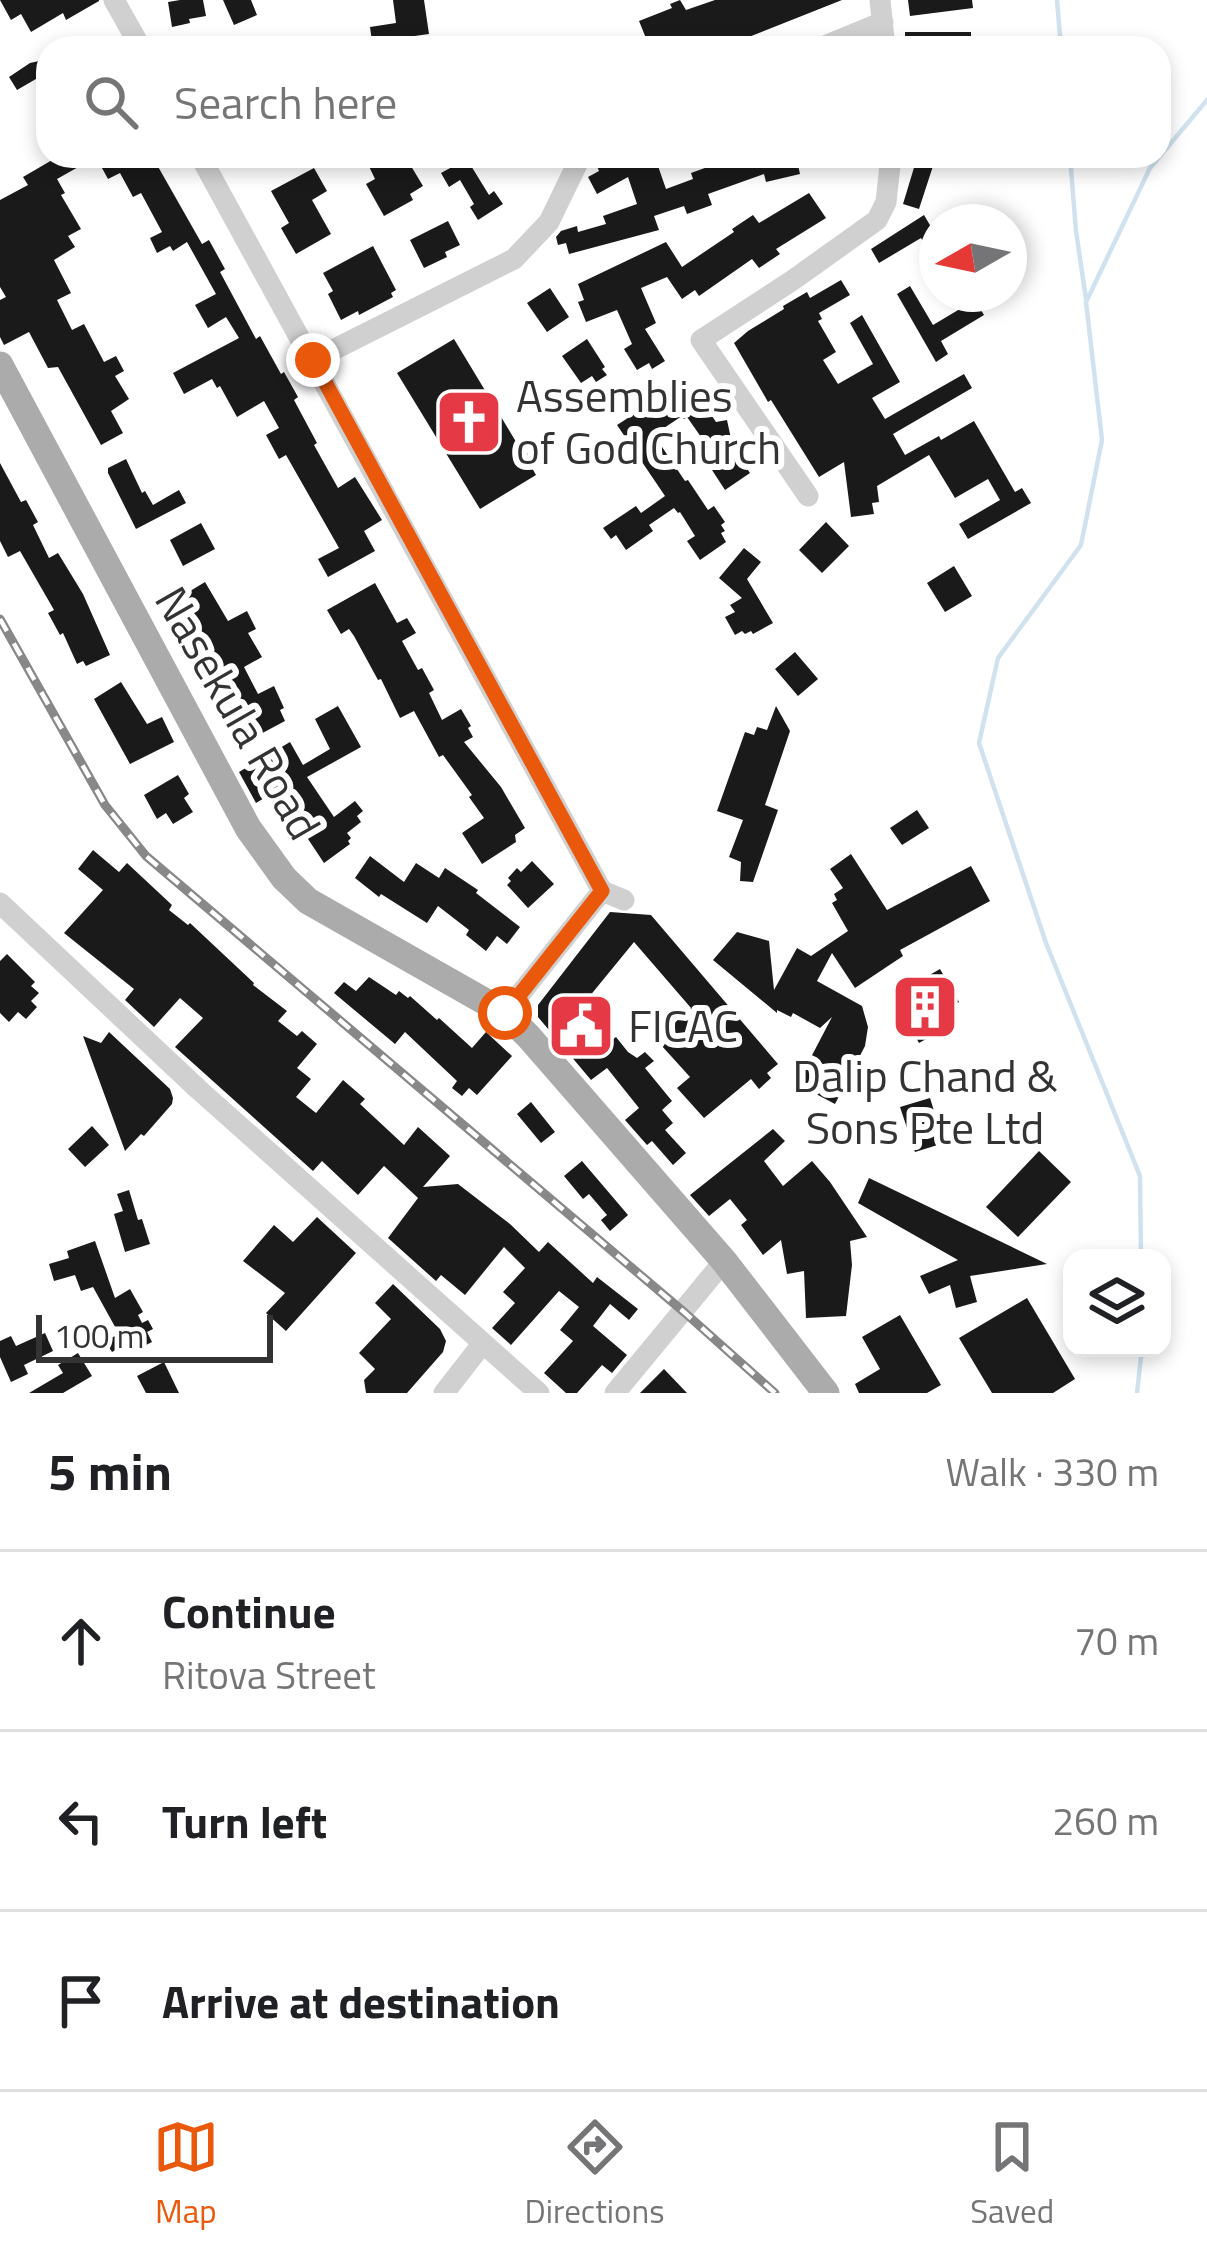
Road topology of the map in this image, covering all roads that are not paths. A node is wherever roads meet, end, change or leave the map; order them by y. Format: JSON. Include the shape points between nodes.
{"nodes":[{"id":1,"x":114,"y":0,"type":"edge"},
{"id":2,"x":882,"y":11,"type":"edge"},
{"id":3,"x":134,"y":36,"type":"edge"},
{"id":4,"x":840,"y":36,"type":"edge"},
{"id":5,"x":207,"y":168,"type":"edge"},
{"id":6,"x":575,"y":168,"type":"edge"},
{"id":7,"x":890,"y":168,"type":"edge"},
{"id":8,"x":313,"y":360,"type":"junction"},
{"id":9,"x":0,"y":365,"type":"edge"},
{"id":10,"x":808,"y":496,"type":"dead end"},
{"id":11,"x":0,"y":903,"type":"edge"},
{"id":12,"x":505,"y":1013,"type":"junction"},
{"id":13,"x":724,"y":1261,"type":"junction"},
{"id":14,"x":483,"y":1343,"type":"junction"},
{"id":15,"x":444,"y":1393,"type":"edge"},
{"id":16,"x":539,"y":1393,"type":"edge"},
{"id":17,"x":615,"y":1393,"type":"edge"},
{"id":18,"x":826,"y":1393,"type":"edge"}],
"edges":[{"from":1,"to":3,"type":"street"},
{"from":2,"to":4,"type":"street"},
{"from":5,"to":8,"type":"street"},
{"from":6,"to":8,"type":"street","via":[[549,222],[514,259]]},
{"from":7,"to":10,"type":"street","via":[[877,220],[701,340]]},
{"from":8,"to":12,"type":"street","via":[[613,896]]},
{"from":9,"to":12,"type":"main road","name":"Nasekula Road","via":[[268,859],[308,901]]},
{"from":11,"to":14,"type":"street"},
{"from":12,"to":13,"type":"main road","name":"Nasekula Road"},
{"from":13,"to":17,"type":"street"},
{"from":13,"to":18,"type":"main road","name":"Nasekula Road"},
{"from":14,"to":15,"type":"street"},
{"from":14,"to":16,"type":"street"}]}
